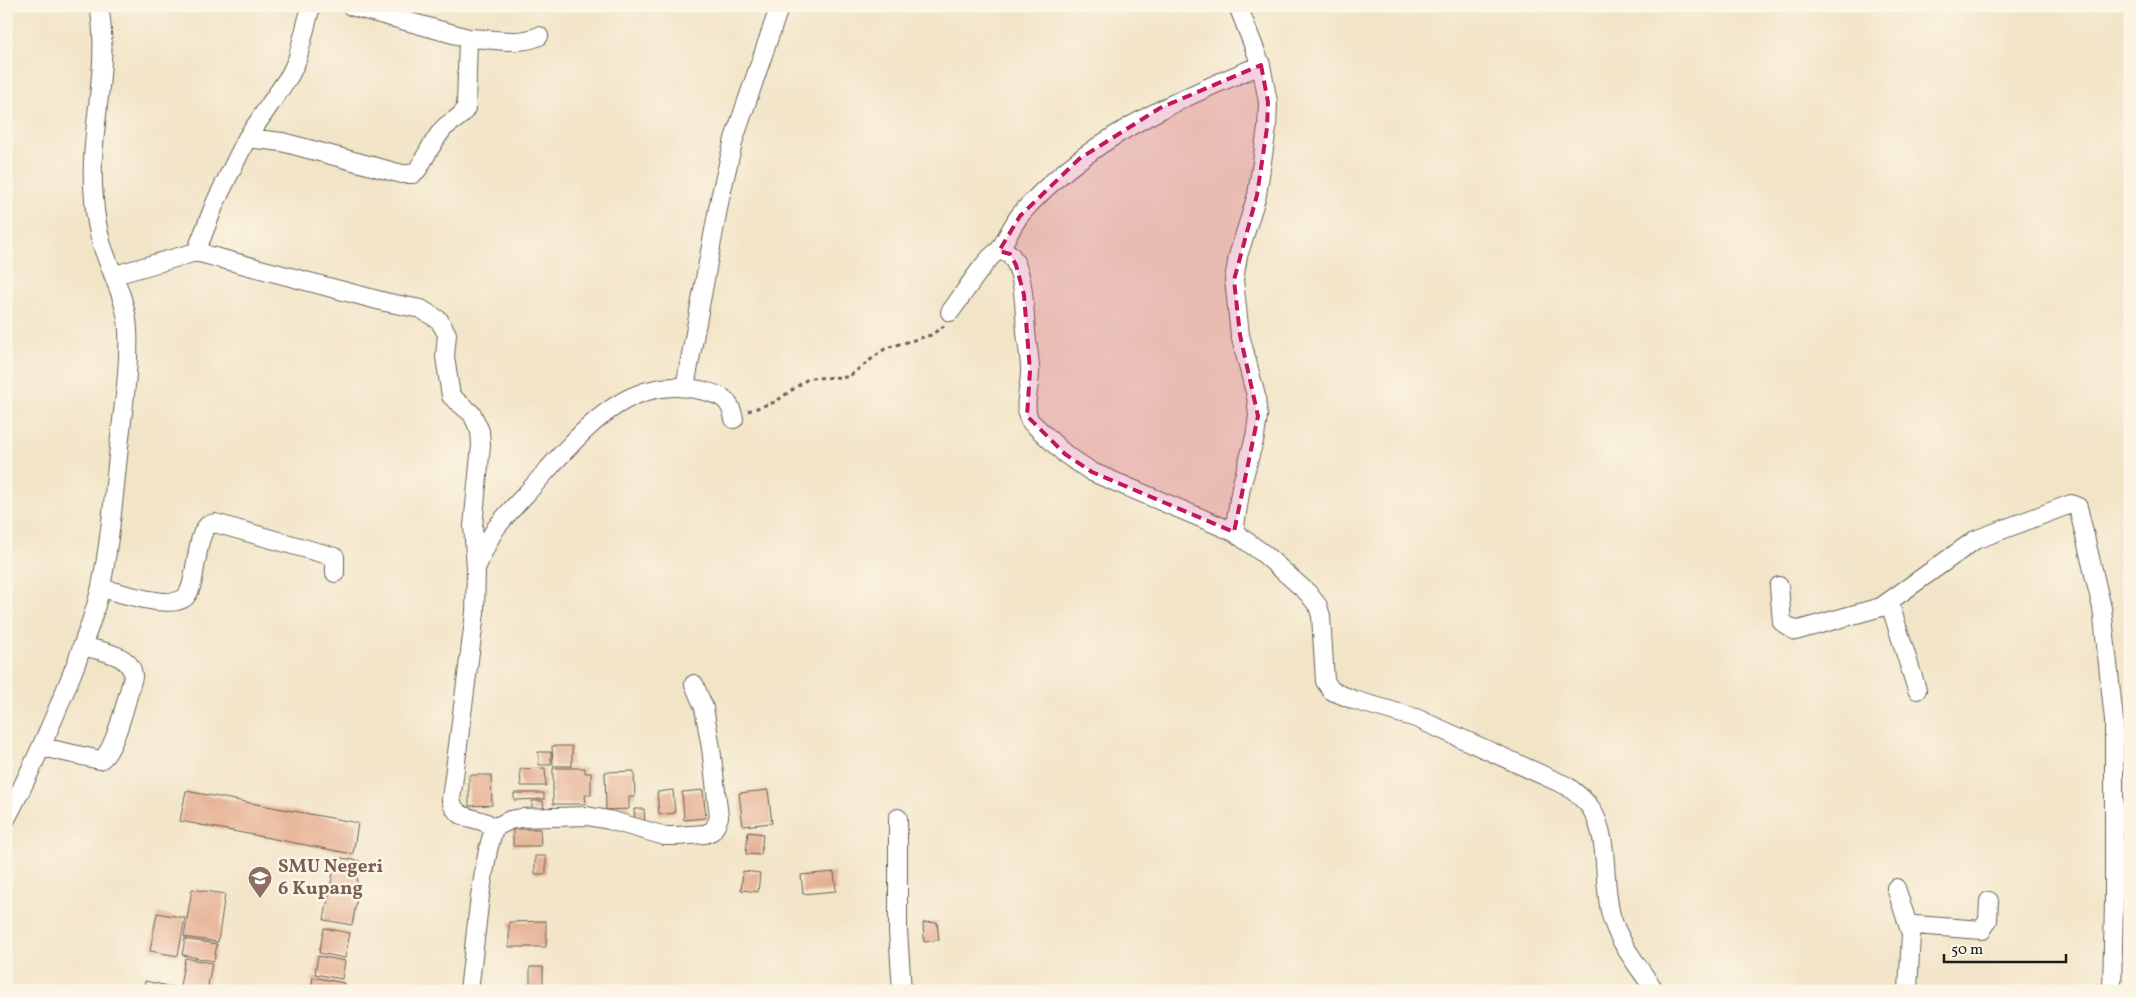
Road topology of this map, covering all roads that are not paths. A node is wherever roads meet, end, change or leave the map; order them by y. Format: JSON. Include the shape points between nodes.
{"nodes":[{"id":1,"x":99,"y":6,"type":"edge"},
{"id":2,"x":310,"y":6,"type":"edge"},
{"id":3,"x":350,"y":6,"type":"edge"},
{"id":4,"x":1238,"y":6,"type":"edge"},
{"id":5,"x":778,"y":11,"type":"dead end"},
{"id":6,"x":539,"y":36,"type":"dead end"},
{"id":7,"x":468,"y":38,"type":"junction"},
{"id":8,"x":1261,"y":65,"type":"junction"},
{"id":9,"x":247,"y":138,"type":"junction"},
{"id":10,"x":999,"y":251,"type":"junction"},
{"id":11,"x":196,"y":252,"type":"junction"},
{"id":12,"x":115,"y":275,"type":"junction"},
{"id":13,"x":950,"y":312,"type":"road end"},
{"id":14,"x":685,"y":387,"type":"junction"},
{"id":15,"x":734,"y":419,"type":"road end"},
{"id":16,"x":1234,"y":532,"type":"junction"},
{"id":17,"x":476,"y":568,"type":"junction"},
{"id":18,"x":335,"y":573,"type":"dead end"},
{"id":19,"x":1779,"y":586,"type":"dead end"},
{"id":20,"x":101,"y":588,"type":"junction"},
{"id":21,"x":1889,"y":601,"type":"junction"},
{"id":22,"x":82,"y":646,"type":"junction"},
{"id":23,"x":694,"y":684,"type":"dead end"},
{"id":24,"x":1916,"y":690,"type":"dead end"},
{"id":25,"x":42,"y":748,"type":"junction"},
{"id":26,"x":898,"y":818,"type":"dead end"},
{"id":27,"x":6,"y":819,"type":"edge"},
{"id":28,"x":494,"y":828,"type":"junction"},
{"id":29,"x":1896,"y":888,"type":"dead end"},
{"id":30,"x":1989,"y":901,"type":"dead end"},
{"id":31,"x":1911,"y":934,"type":"junction"},
{"id":32,"x":469,"y":991,"type":"edge"},
{"id":33,"x":902,"y":991,"type":"edge"},
{"id":34,"x":1655,"y":991,"type":"edge"},
{"id":35,"x":1908,"y":991,"type":"edge"},
{"id":36,"x":2112,"y":991,"type":"edge"}],
"edges":[{"from":1,"to":12,"type":"street","via":[[103,55],[93,152],[94,200],[102,244]]},
{"from":2,"to":9,"type":"street","via":[[297,60],[290,75]]},
{"from":3,"to":7,"type":"street"},
{"from":4,"to":8,"type":"street"},
{"from":5,"to":14,"type":"street","via":[[734,139]]},
{"from":6,"to":7,"type":"street","via":[[520,42]]},
{"from":7,"to":9,"type":"street","via":[[466,108],[439,133],[413,174],[379,169],[282,142]]},
{"from":8,"to":10,"type":"street","via":[[1160,108],[1079,159],[1020,216]]},
{"from":8,"to":16,"type":"street","via":[[1268,102],[1267,128],[1257,196],[1234,280],[1240,335],[1258,416]]},
{"from":9,"to":11,"type":"street","via":[[216,201]]},
{"from":10,"to":13,"type":"street","via":[[983,266]]},
{"from":10,"to":16,"type":"street","via":[[1012,256],[1024,296],[1030,370],[1029,419],[1065,454],[1092,472]]},
{"from":11,"to":12,"type":"street"},
{"from":11,"to":17,"type":"street","via":[[421,309],[439,320],[447,334],[446,366],[451,396],[472,414],[480,431],[473,526]]},
{"from":12,"to":20,"type":"street","via":[[126,309],[128,356]]},
{"from":14,"to":15,"type":"street","via":[[724,398]]},
{"from":14,"to":17,"type":"street","via":[[636,395],[602,417],[565,449],[502,520]]},
{"from":16,"to":34,"type":"street","via":[[1308,592],[1318,606],[1322,616],[1328,688],[1354,700],[1433,725],[1567,786],[1582,798],[1592,809],[1604,846],[1611,916],[1623,943]]},
{"from":17,"to":28,"type":"street","via":[[475,613],[451,800],[458,813]]},
{"from":18,"to":20,"type":"street","via":[[335,557],[215,523],[208,525],[203,533],[188,594],[182,600],[155,601]]},
{"from":19,"to":21,"type":"street","via":[[1782,622],[1795,631],[1881,607]]},
{"from":20,"to":22,"type":"street"},
{"from":21,"to":24,"type":"street"},
{"from":21,"to":36,"type":"street","via":[[1975,540],[2071,504],[2078,507],[2102,608],[2114,720]]},
{"from":22,"to":25,"type":"street"},
{"from":22,"to":25,"type":"street","via":[[125,660],[133,668],[109,753],[100,760]]},
{"from":23,"to":28,"type":"street","via":[[704,708],[712,748],[719,817],[712,831],[665,836],[587,816],[522,818]]},
{"from":25,"to":27,"type":"street"},
{"from":26,"to":33,"type":"street","via":[[898,931]]},
{"from":28,"to":32,"type":"street","via":[[480,896]]},
{"from":29,"to":31,"type":"street"},
{"from":30,"to":31,"type":"street","via":[[1988,920],[1982,930],[1915,926]]},
{"from":31,"to":35,"type":"street"}]}
